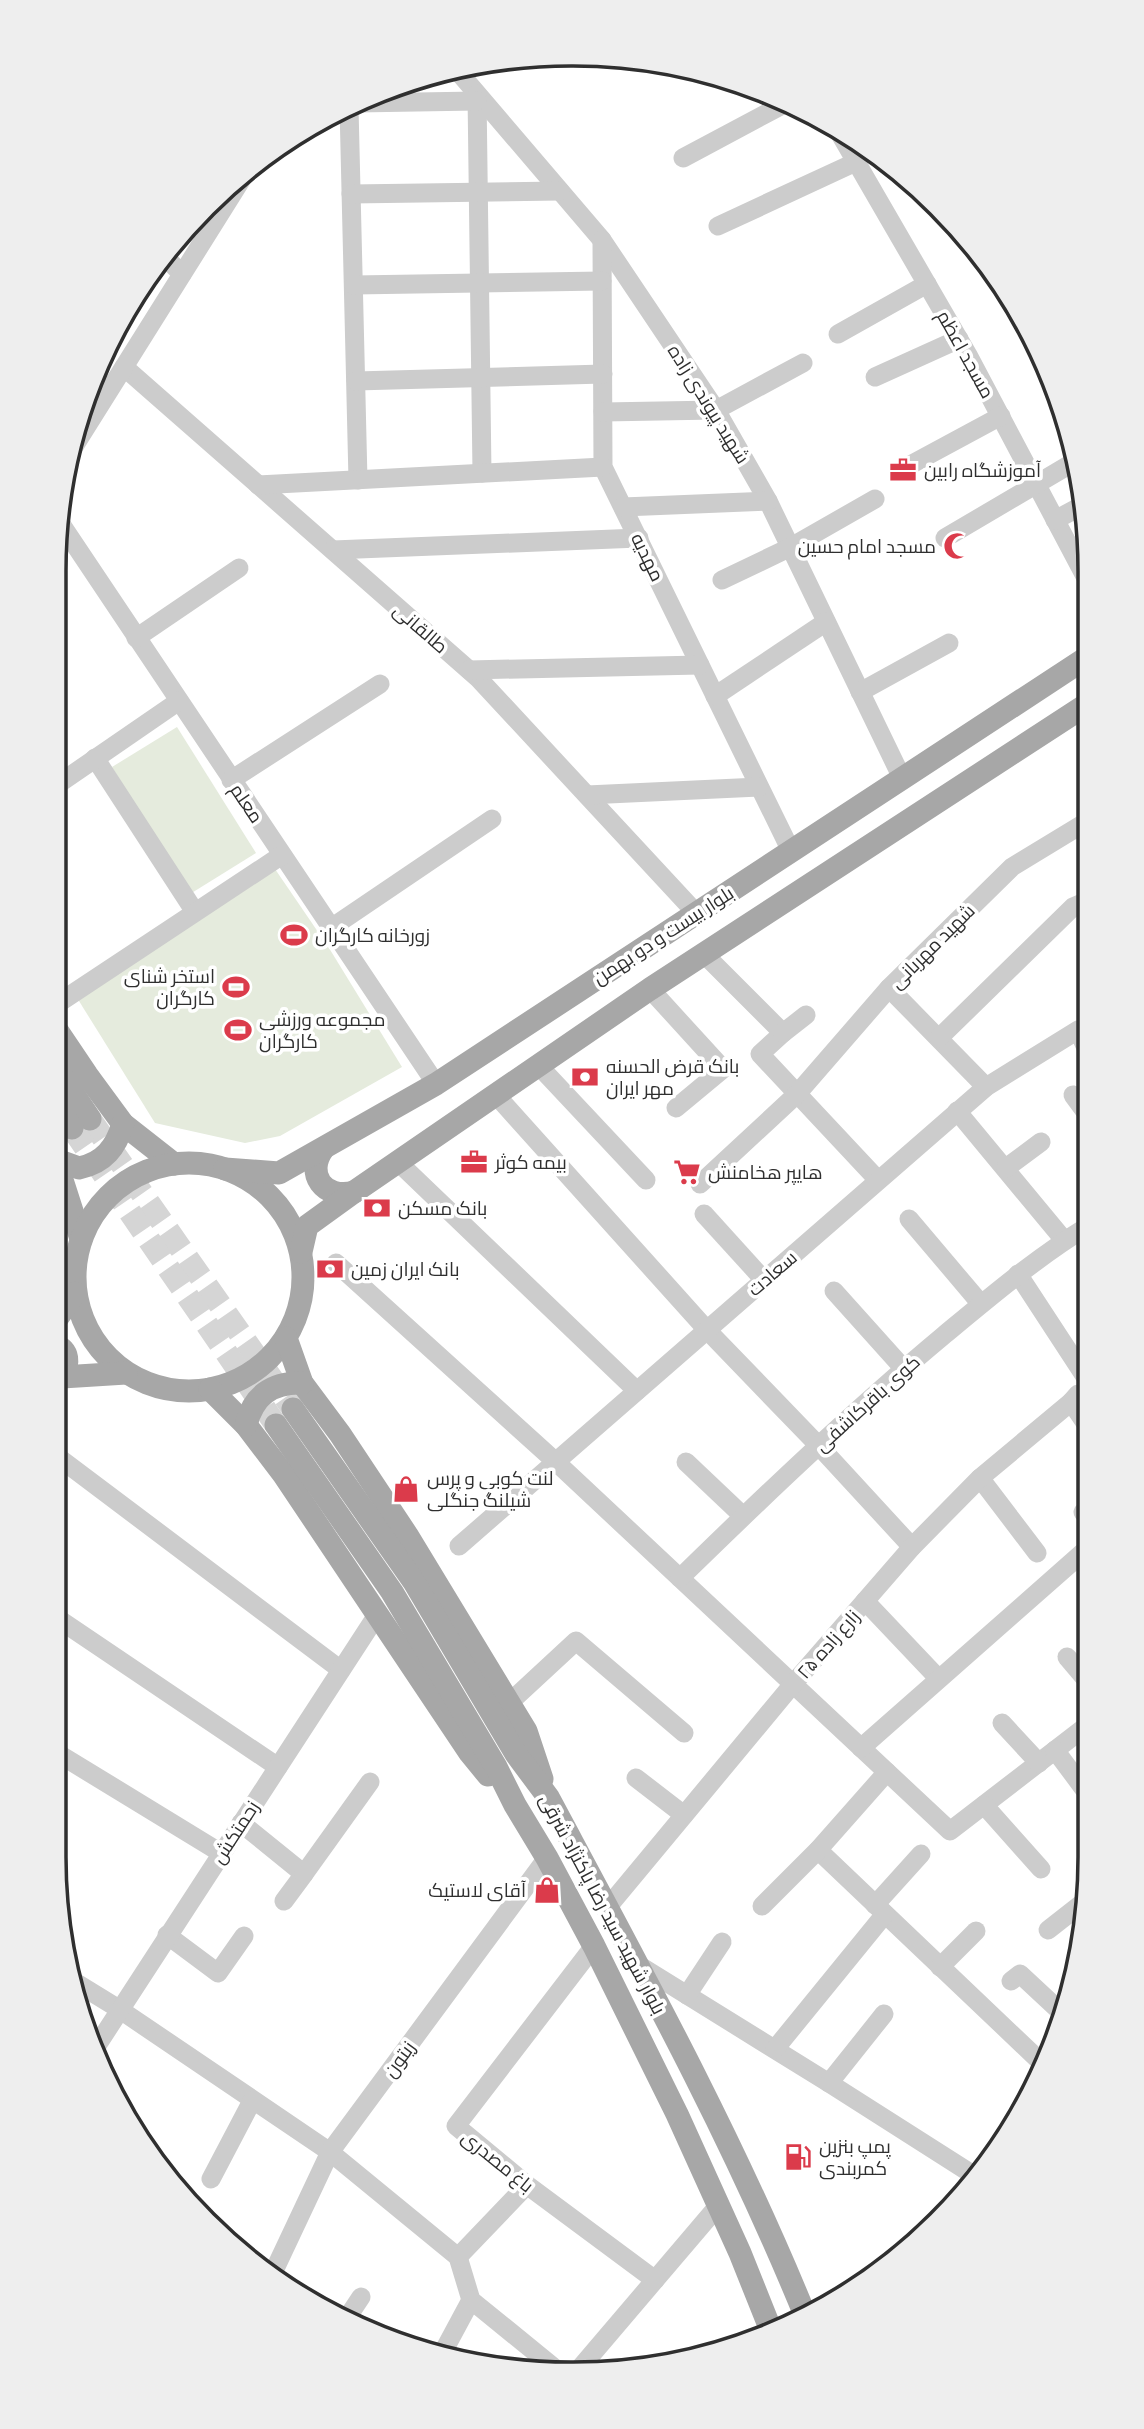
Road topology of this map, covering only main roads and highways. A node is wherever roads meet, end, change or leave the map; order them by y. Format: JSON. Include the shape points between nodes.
{"nodes":[{"id":1,"x":1078,"y":663,"type":"edge"},
{"id":2,"x":1078,"y":710,"type":"edge"},
{"id":3,"x":863,"y":804,"type":"junction"},
{"id":4,"x":884,"y":836,"type":"junction"},
{"id":5,"x":66,"y":1044,"type":"edge"},
{"id":6,"x":66,"y":1091,"type":"edge"},
{"id":7,"x":66,"y":1112,"type":"edge"},
{"id":8,"x":123,"y":1124,"type":"junction"},
{"id":9,"x":323,"y":1149,"type":"junction"},
{"id":10,"x":66,"y":1162,"type":"edge"},
{"id":11,"x":174,"y":1164,"type":"junction"},
{"id":12,"x":225,"y":1169,"type":"junction"},
{"id":13,"x":66,"y":1190,"type":"edge"},
{"id":14,"x":354,"y":1192,"type":"junction"},
{"id":15,"x":81,"y":1239,"type":"junction"},
{"id":16,"x":301,"y":1252,"type":"junction"},
{"id":17,"x":75,"y":1293,"type":"junction"},
{"id":18,"x":66,"y":1306,"type":"edge"},
{"id":19,"x":286,"y":1338,"type":"junction"},
{"id":20,"x":126,"y":1373,"type":"junction"},
{"id":21,"x":66,"y":1378,"type":"edge"},
{"id":22,"x":302,"y":1383,"type":"junction"},
{"id":23,"x":210,"y":1389,"type":"junction"},
{"id":24,"x":293,"y":1409,"type":"tunnel mouth"},
{"id":25,"x":276,"y":1424,"type":"tunnel mouth"},
{"id":26,"x":246,"y":1425,"type":"junction"},
{"id":27,"x":550,"y":1802,"type":"junction"},
{"id":28,"x":520,"y":1814,"type":"junction"},
{"id":29,"x":802,"y":2307,"type":"edge"},
{"id":30,"x":768,"y":2323,"type":"edge"}],
"edges":[{"from":1,"to":3,"type":"main road","name":"بلوار بیست و دو بهمن"},
{"from":2,"to":4,"type":"main road","name":"بلوار بیست و دو بهمن"},
{"from":3,"to":4,"type":"main road"},
{"from":3,"to":9,"type":"main road","name":"بلوار بیست و دو بهمن","via":[[436,1084]]},
{"from":4,"to":14,"type":"main road","name":"بلوار بیست و دو بهمن"},
{"from":5,"to":8,"type":"main road"},
{"from":6,"to":7,"type":"main road","via":[[81,1124]]},
{"from":8,"to":10,"type":"main road","via":[[117,1142],[103,1158],[79,1168]]},
{"from":8,"to":11,"type":"main road"},
{"from":9,"to":12,"type":"main road","name":"بلوار بیست و دو بهمن","via":[[279,1173]]},
{"from":9,"to":14,"type":"main road","via":[[316,1172],[323,1186],[338,1194]]},
{"from":11,"to":12,"type":"main road"},
{"from":11,"to":15,"type":"main road","via":[[144,1172],[117,1189],[95,1212]]},
{"from":12,"to":16,"type":"main road","via":[[259,1187],[286,1216]]},
{"from":13,"to":15,"type":"main road"},
{"from":14,"to":16,"type":"main road","name":"بلوار بیست و دو بهمن","via":[[307,1226]]},
{"from":15,"to":17,"type":"main road"},
{"from":16,"to":19,"type":"main road","via":[[302,1292]]},
{"from":17,"to":18,"type":"main road"},
{"from":17,"to":20,"type":"main road","via":[[84,1324],[102,1351]]},
{"from":19,"to":22,"type":"main road"},
{"from":19,"to":23,"type":"main road","via":[[257,1368],[239,1380]]},
{"from":20,"to":21,"type":"main road"},
{"from":20,"to":23,"type":"main road","via":[[180,1391]]},
{"from":22,"to":26,"type":"main road","via":[[276,1385],[265,1392],[249,1412]]},
{"from":22,"to":27,"type":"main road","via":[[407,1535],[526,1731]]},
{"from":23,"to":26,"type":"main road"},
{"from":24,"to":27,"type":"main road","name":"بلوار شهید سید رضا پاکنژاد شرقی","via":[[414,1582],[516,1754]]},
{"from":25,"to":28,"type":"main road","name":"بلوار شهید سید رضا پاکنژاد شرقی","via":[[392,1592]]},
{"from":26,"to":28,"type":"main road","via":[[470,1753]]},
{"from":27,"to":29,"type":"main road","name":"بلوار شهید سید رضا پاکنژاد شرقی","via":[[707,2097]]},
{"from":28,"to":30,"type":"main road","name":"بلوار شهید سید رضا پاکنژاد شرقی","via":[[594,1946],[677,2115]]}]}
